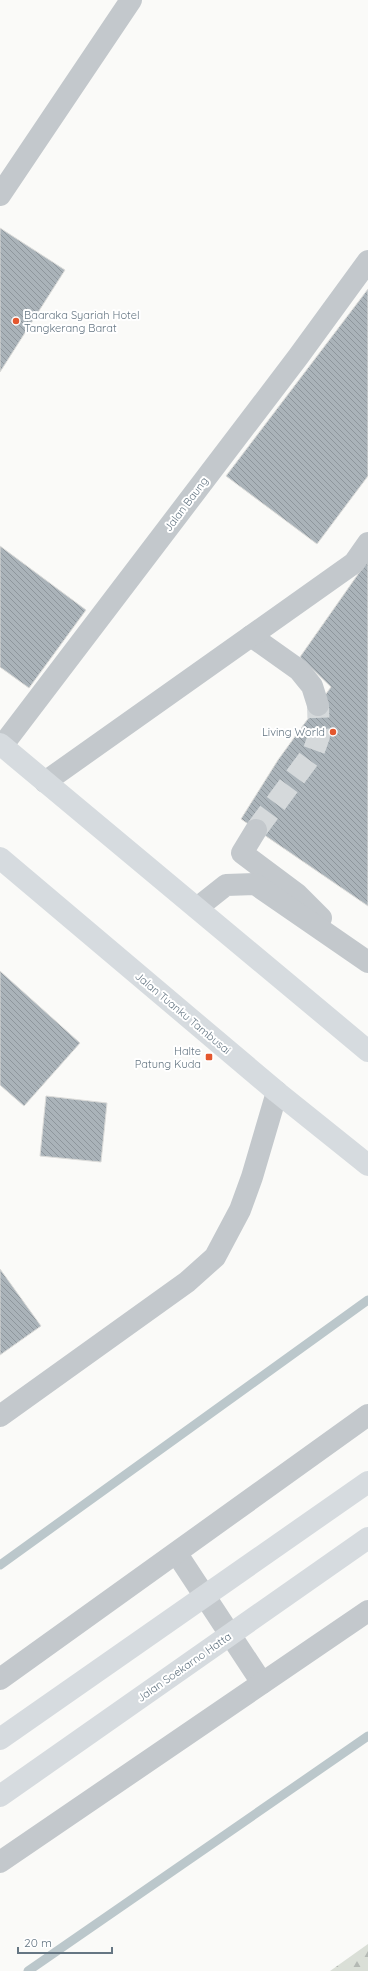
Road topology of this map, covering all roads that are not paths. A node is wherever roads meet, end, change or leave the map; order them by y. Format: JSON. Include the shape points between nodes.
{"nodes":[{"id":1,"x":131,"y":0,"type":"edge"},
{"id":2,"x":0,"y":195,"type":"edge"},
{"id":3,"x":368,"y":261,"type":"edge"},
{"id":4,"x":368,"y":543,"type":"edge"},
{"id":5,"x":251,"y":636,"type":"junction"},
{"id":6,"x":318,"y":705,"type":"tunnel mouth"},
{"id":7,"x":1,"y":745,"type":"edge"},
{"id":8,"x":45,"y":782,"type":"junction"},
{"id":9,"x":256,"y":830,"type":"tunnel mouth"},
{"id":10,"x":0,"y":858,"type":"edge"},
{"id":11,"x":197,"y":908,"type":"junction"},
{"id":12,"x":363,"y":959,"type":"edge"},
{"id":13,"x":368,"y":1050,"type":"edge"},
{"id":14,"x":277,"y":1092,"type":"junction"},
{"id":15,"x":368,"y":1165,"type":"edge"},
{"id":16,"x":368,"y":1415,"type":"edge"},
{"id":17,"x":0,"y":1416,"type":"edge"},
{"id":18,"x":368,"y":1482,"type":"edge"},
{"id":19,"x":368,"y":1538,"type":"edge"},
{"id":20,"x":176,"y":1554,"type":"junction"},
{"id":21,"x":368,"y":1611,"type":"edge"},
{"id":22,"x":0,"y":1679,"type":"edge"},
{"id":23,"x":262,"y":1683,"type":"junction"},
{"id":24,"x":0,"y":1739,"type":"edge"},
{"id":25,"x":0,"y":1796,"type":"edge"},
{"id":26,"x":0,"y":1862,"type":"edge"}],
"edges":[{"from":1,"to":2,"type":"street"},
{"from":3,"to":7,"type":"street","name":"Jalan Baung","via":[[293,364]]},
{"from":4,"to":5,"type":"street","via":[[354,563]]},
{"from":5,"to":6,"type":"street","via":[[299,670],[312,686]]},
{"from":5,"to":8,"type":"street"},
{"from":7,"to":8,"type":"main road"},
{"from":8,"to":11,"type":"main road"},
{"from":9,"to":12,"type":"street","via":[[242,853],[297,894]]},
{"from":10,"to":14,"type":"main road","name":"Jalan Tuanku Tambusai"},
{"from":11,"to":12,"type":"street","via":[[226,885],[255,884]]},
{"from":11,"to":13,"type":"main road"},
{"from":14,"to":15,"type":"main road","name":"Jalan Tuanku Tambusai"},
{"from":14,"to":17,"type":"street","via":[[244,1196],[216,1257],[187,1282]]},
{"from":16,"to":20,"type":"street"},
{"from":18,"to":24,"type":"main road"},
{"from":19,"to":25,"type":"main road","name":"Jalan Soekarno Hatta"},
{"from":20,"to":22,"type":"street"},
{"from":20,"to":23,"type":"street"},
{"from":21,"to":23,"type":"street"},
{"from":23,"to":26,"type":"street"}]}
